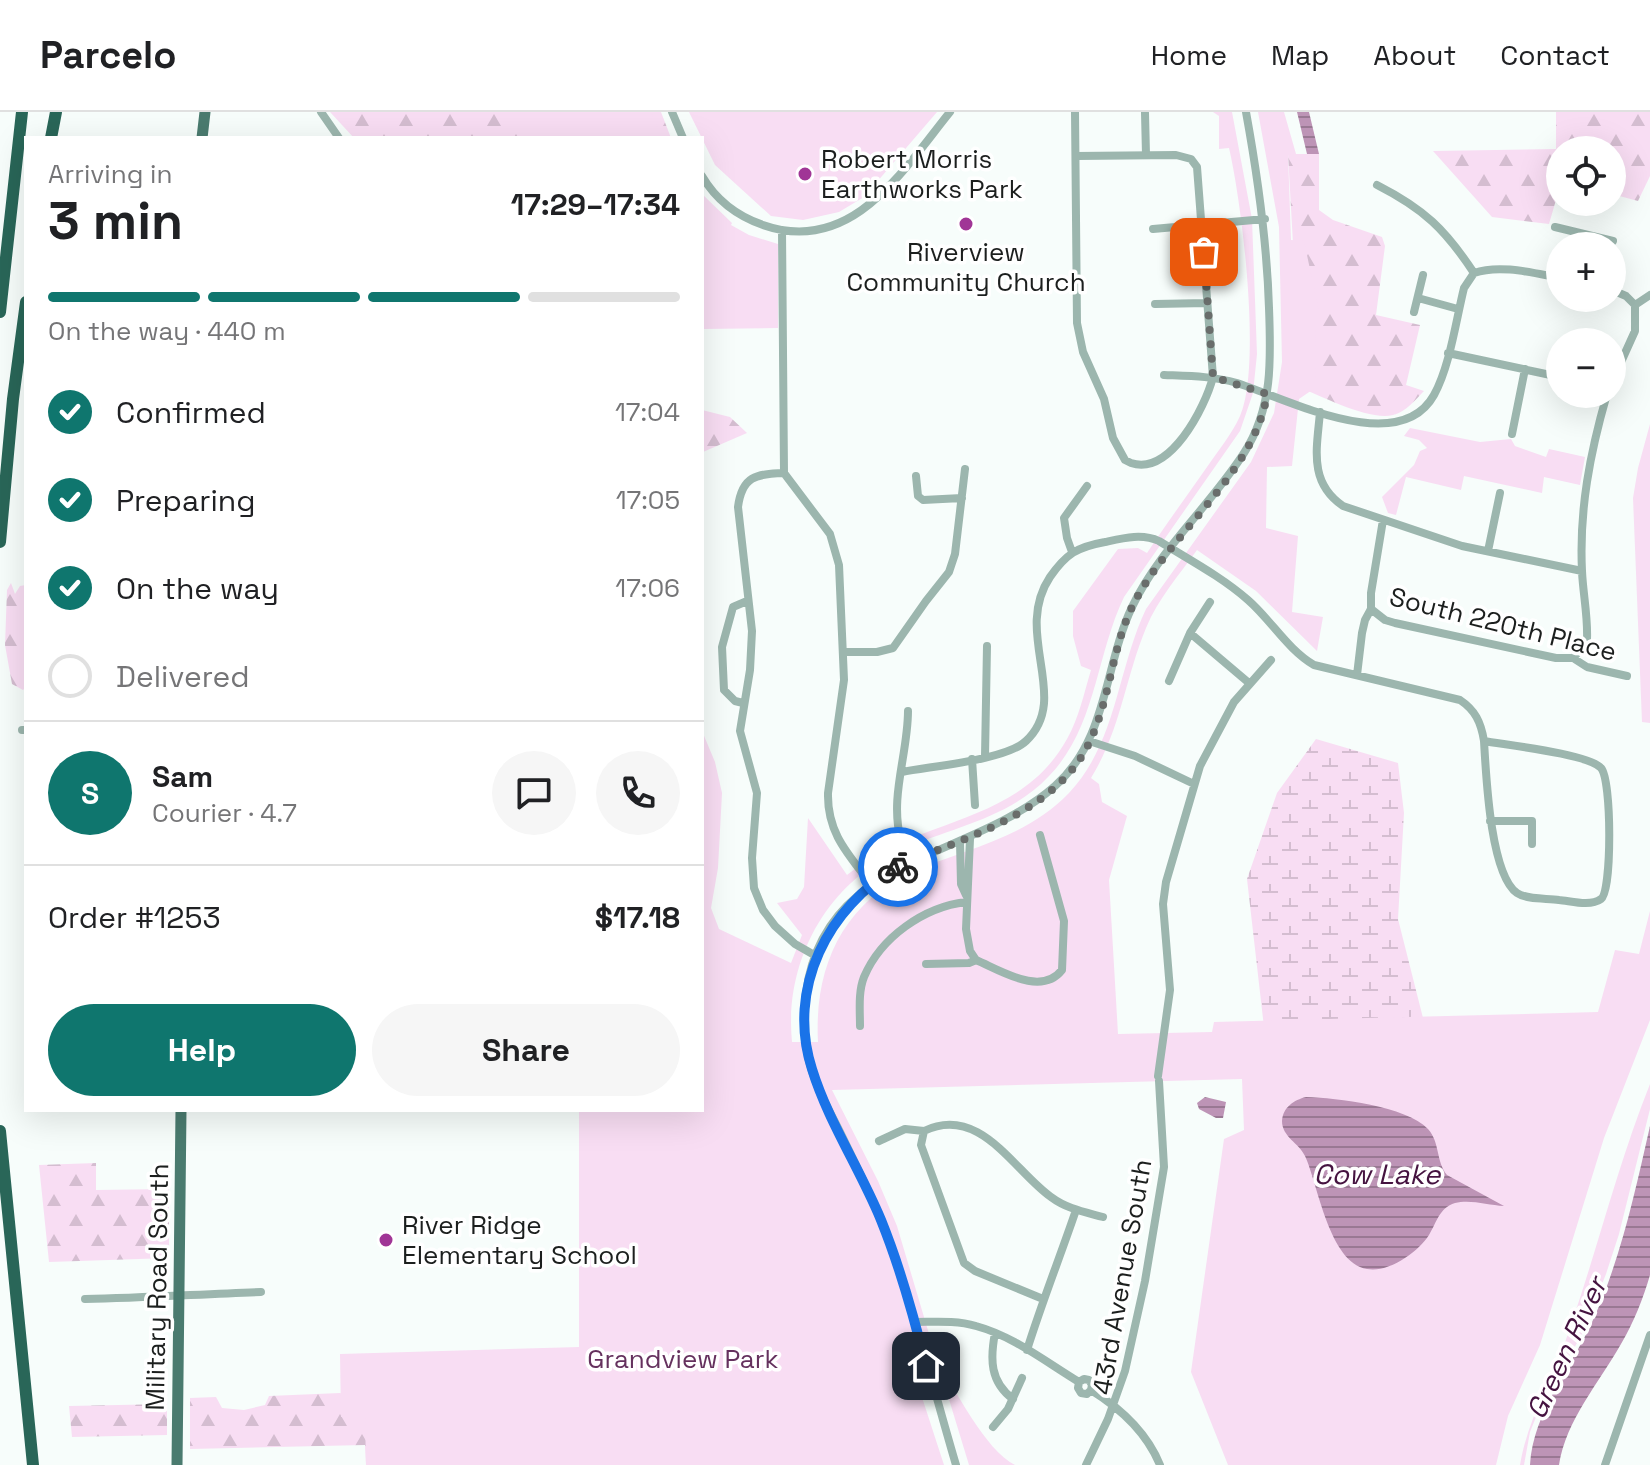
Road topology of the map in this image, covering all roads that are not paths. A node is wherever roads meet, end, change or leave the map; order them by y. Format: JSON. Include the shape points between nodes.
{"nodes":[{"id":1,"x":22,"y":112,"type":"edge"},
{"id":2,"x":56,"y":112,"type":"edge"},
{"id":3,"x":205,"y":112,"type":"edge"},
{"id":4,"x":321,"y":112,"type":"edge"},
{"id":5,"x":672,"y":112,"type":"edge"},
{"id":6,"x":950,"y":112,"type":"edge"},
{"id":7,"x":1075,"y":112,"type":"edge"},
{"id":8,"x":1246,"y":112,"type":"edge"},
{"id":9,"x":1145,"y":113,"type":"edge"},
{"id":10,"x":51,"y":136,"type":"edge"},
{"id":11,"x":202,"y":136,"type":"edge"},
{"id":12,"x":338,"y":136,"type":"edge"},
{"id":13,"x":682,"y":136,"type":"edge"},
{"id":14,"x":1146,"y":155,"type":"junction"},
{"id":15,"x":1076,"y":156,"type":"junction"},
{"id":16,"x":704,"y":178,"type":"edge"},
{"id":17,"x":1377,"y":185,"type":"dead end"},
{"id":18,"x":1265,"y":219,"type":"junction"},
{"id":19,"x":1202,"y":226,"type":"junction"},
{"id":20,"x":1555,"y":227,"type":"dead end"},
{"id":21,"x":1153,"y":229,"type":"dead end"},
{"id":22,"x":782,"y":230,"type":"junction"},
{"id":23,"x":1577,"y":232,"type":"edge"},
{"id":24,"x":1474,"y":273,"type":"junction"},
{"id":25,"x":1423,"y":275,"type":"dead end"},
{"id":26,"x":1546,"y":276,"type":"edge"},
{"id":27,"x":1650,"y":295,"type":"edge"},
{"id":28,"x":1626,"y":296,"type":"edge"},
{"id":29,"x":1418,"y":298,"type":"junction"},
{"id":30,"x":1207,"y":303,"type":"junction"},
{"id":31,"x":1155,"y":304,"type":"dead end"},
{"id":32,"x":1635,"y":305,"type":"junction"},
{"id":33,"x":1458,"y":309,"type":"junction"},
{"id":34,"x":0,"y":312,"type":"edge"},
{"id":35,"x":1414,"y":312,"type":"dead end"},
{"id":36,"x":24,"y":317,"type":"edge"},
{"id":37,"x":1626,"y":351,"type":"edge"},
{"id":38,"x":1448,"y":353,"type":"junction"},
{"id":39,"x":1525,"y":369,"type":"junction"},
{"id":40,"x":1546,"y":374,"type":"edge"},
{"id":41,"x":1164,"y":375,"type":"dead end"},
{"id":42,"x":1213,"y":377,"type":"junction"},
{"id":43,"x":1267,"y":394,"type":"junction"},
{"id":44,"x":1603,"y":408,"type":"edge"},
{"id":45,"x":1320,"y":412,"type":"junction"},
{"id":46,"x":1512,"y":434,"type":"dead end"},
{"id":47,"x":965,"y":469,"type":"dead end"},
{"id":48,"x":784,"y":473,"type":"junction"},
{"id":49,"x":916,"y":476,"type":"dead end"},
{"id":50,"x":1087,"y":486,"type":"dead end"},
{"id":51,"x":1500,"y":493,"type":"dead end"},
{"id":52,"x":962,"y":498,"type":"junction"},
{"id":53,"x":1383,"y":520,"type":"junction"},
{"id":54,"x":0,"y":542,"type":"edge"},
{"id":55,"x":1171,"y":549,"type":"junction"},
{"id":56,"x":1488,"y":551,"type":"junction"},
{"id":57,"x":1072,"y":552,"type":"junction"},
{"id":58,"x":1582,"y":571,"type":"junction"},
{"id":59,"x":747,"y":601,"type":"junction"},
{"id":60,"x":1210,"y":602,"type":"dead end"},
{"id":61,"x":1371,"y":609,"type":"junction"},
{"id":62,"x":1190,"y":633,"type":"junction"},
{"id":63,"x":987,"y":646,"type":"dead end"},
{"id":64,"x":844,"y":652,"type":"junction"},
{"id":65,"x":1573,"y":658,"type":"junction"},
{"id":66,"x":1271,"y":660,"type":"dead end"},
{"id":67,"x":1357,"y":675,"type":"junction"},
{"id":68,"x":1627,"y":676,"type":"dead end"},
{"id":69,"x":1169,"y":681,"type":"dead end"},
{"id":70,"x":1249,"y":683,"type":"junction"},
{"id":71,"x":743,"y":703,"type":"junction"},
{"id":72,"x":908,"y":711,"type":"dead end"},
{"id":73,"x":1089,"y":741,"type":"junction"},
{"id":74,"x":1484,"y":741,"type":"junction"},
{"id":75,"x":985,"y":756,"type":"junction"},
{"id":76,"x":972,"y":759,"type":"junction"},
{"id":77,"x":902,"y":772,"type":"junction"},
{"id":78,"x":1194,"y":784,"type":"junction"},
{"id":79,"x":975,"y":805,"type":"dead end"},
{"id":80,"x":1490,"y":821,"type":"junction"},
{"id":81,"x":1040,"y":835,"type":"dead end"},
{"id":82,"x":901,"y":840,"type":"dead end"},
{"id":83,"x":965,"y":840,"type":"junction"},
{"id":84,"x":1532,"y":844,"type":"dead end"},
{"id":85,"x":871,"y":884,"type":"junction"},
{"id":86,"x":966,"y":899,"type":"junction"},
{"id":87,"x":816,"y":956,"type":"junction"},
{"id":88,"x":976,"y":960,"type":"junction"},
{"id":89,"x":926,"y":964,"type":"dead end"},
{"id":90,"x":860,"y":1026,"type":"dead end"},
{"id":91,"x":181,"y":1112,"type":"edge"},
{"id":92,"x":0,"y":1131,"type":"edge"},
{"id":93,"x":924,"y":1131,"type":"junction"},
{"id":94,"x":879,"y":1141,"type":"dead end"},
{"id":95,"x":1076,"y":1210,"type":"junction"},
{"id":96,"x":1103,"y":1217,"type":"dead end"},
{"id":97,"x":261,"y":1292,"type":"dead end"},
{"id":98,"x":178,"y":1298,"type":"junction"},
{"id":99,"x":85,"y":1299,"type":"dead end"},
{"id":100,"x":1043,"y":1299,"type":"junction"},
{"id":101,"x":914,"y":1322,"type":"junction"},
{"id":102,"x":995,"y":1333,"type":"junction"},
{"id":103,"x":1650,"y":1335,"type":"edge"},
{"id":104,"x":1027,"y":1350,"type":"junction"},
{"id":105,"x":1022,"y":1378,"type":"dead end"},
{"id":106,"x":1013,"y":1399,"type":"junction"},
{"id":107,"x":1114,"y":1404,"type":"junction"},
{"id":108,"x":993,"y":1427,"type":"dead end"},
{"id":109,"x":36,"y":1465,"type":"edge"},
{"id":110,"x":177,"y":1465,"type":"edge"},
{"id":111,"x":956,"y":1465,"type":"edge"},
{"id":112,"x":1086,"y":1465,"type":"edge"},
{"id":113,"x":1160,"y":1465,"type":"edge"},
{"id":114,"x":1605,"y":1465,"type":"edge"}],
"edges":[{"from":1,"to":34,"type":"highway"},
{"from":2,"to":10,"type":"highway"},
{"from":3,"to":11,"type":"main road"},
{"from":4,"to":12,"type":"street"},
{"from":5,"to":13,"type":"street"},
{"from":6,"to":22,"type":"street","via":[[865,209],[825,229]]},
{"from":7,"to":15,"type":"street"},
{"from":8,"to":18,"type":"street"},
{"from":9,"to":14,"type":"street"},
{"from":14,"to":15,"type":"street"},
{"from":14,"to":19,"type":"street","via":[[1176,155],[1195,162]]},
{"from":15,"to":42,"type":"street","via":[[1079,337],[1125,460],[1159,462],[1173,450],[1203,404]]},
{"from":16,"to":22,"type":"street","via":[[730,209]]},
{"from":17,"to":24,"type":"street","via":[[1426,215]]},
{"from":18,"to":19,"type":"street"},
{"from":18,"to":43,"type":"street","via":[[1271,363]]},
{"from":19,"to":21,"type":"street"},
{"from":19,"to":30,"type":"street"},
{"from":20,"to":23,"type":"street"},
{"from":22,"to":48,"type":"street"},
{"from":24,"to":26,"type":"street","via":[[1501,270]]},
{"from":24,"to":33,"type":"street"},
{"from":25,"to":29,"type":"street"},
{"from":27,"to":32,"type":"street"},
{"from":28,"to":32,"type":"street"},
{"from":29,"to":33,"type":"street"},
{"from":29,"to":35,"type":"street"},
{"from":30,"to":31,"type":"street"},
{"from":30,"to":42,"type":"street"},
{"from":32,"to":37,"type":"street","via":[[1635,331]]},
{"from":33,"to":38,"type":"street"},
{"from":36,"to":54,"type":"highway"},
{"from":38,"to":39,"type":"street"},
{"from":38,"to":45,"type":"street","via":[[1435,394],[1413,418],[1372,424]]},
{"from":39,"to":40,"type":"street"},
{"from":39,"to":46,"type":"street"},
{"from":41,"to":42,"type":"street"},
{"from":42,"to":43,"type":"street"},
{"from":43,"to":45,"type":"street"},
{"from":43,"to":55,"type":"street","via":[[1244,454]]},
{"from":44,"to":58,"type":"street","via":[[1583,502]]},
{"from":45,"to":53,"type":"street","via":[[1316,468],[1324,489],[1343,506]]},
{"from":47,"to":52,"type":"street"},
{"from":48,"to":59,"type":"street","via":[[749,480],[740,492]]},
{"from":48,"to":64,"type":"street","via":[[835,546]]},
{"from":49,"to":52,"type":"street","via":[[923,500]]},
{"from":50,"to":57,"type":"street","via":[[1064,518]]},
{"from":51,"to":56,"type":"street"},
{"from":52,"to":64,"type":"street","via":[[949,572],[898,644],[884,651]]},
{"from":53,"to":56,"type":"street"},
{"from":53,"to":61,"type":"street"},
{"from":55,"to":57,"type":"street","via":[[1144,536]]},
{"from":55,"to":67,"type":"street","via":[[1241,594],[1305,660]]},
{"from":55,"to":73,"type":"street","via":[[1130,611]]},
{"from":56,"to":58,"type":"street"},
{"from":57,"to":75,"type":"street","via":[[1037,602],[1035,636],[1045,694],[1035,731],[1009,752]]},
{"from":58,"to":65,"type":"street","via":[[1587,639]]},
{"from":59,"to":71,"type":"street","via":[[752,640]]},
{"from":59,"to":71,"type":"street","via":[[733,607],[722,647],[724,690]]},
{"from":60,"to":62,"type":"street"},
{"from":61,"to":65,"type":"street","name":"South 220th Place","via":[[1395,623]]},
{"from":61,"to":67,"type":"street"},
{"from":62,"to":69,"type":"street"},
{"from":62,"to":70,"type":"street"},
{"from":63,"to":75,"type":"street"},
{"from":64,"to":85,"type":"street","via":[[828,810],[834,832]]},
{"from":65,"to":68,"type":"street","name":"South 220th Place","via":[[1587,667]]},
{"from":66,"to":70,"type":"street","name":"43rd Avenue South"},
{"from":67,"to":74,"type":"street","via":[[1460,700],[1477,716]]},
{"from":70,"to":78,"type":"street","name":"43rd Avenue South","via":[[1230,708]]},
{"from":71,"to":87,"type":"street","via":[[740,731],[757,793],[754,888],[775,926]]},
{"from":72,"to":77,"type":"street"},
{"from":73,"to":78,"type":"street"},
{"from":73,"to":83,"type":"street","via":[[1073,769],[1039,800]]},
{"from":74,"to":80,"type":"street"},
{"from":74,"to":80,"type":"street","via":[[1581,758],[1601,768],[1609,812],[1604,896],[1586,903],[1518,894],[1495,847]]},
{"from":75,"to":76,"type":"street"},
{"from":76,"to":77,"type":"street"},
{"from":76,"to":79,"type":"street"},
{"from":77,"to":82,"type":"street","via":[[896,807]]},
{"from":78,"to":107,"type":"street","name":"43rd Avenue South","via":[[1164,894],[1170,990],[1159,1079],[1164,1167],[1145,1281]]},
{"from":80,"to":84,"type":"street","via":[[1532,821]]},
{"from":81,"to":88,"type":"street","via":[[1064,921],[1062,970],[1050,980],[1031,982]]},
{"from":83,"to":85,"type":"street","via":[[917,858]]},
{"from":83,"to":86,"type":"street","via":[[970,885]]},
{"from":85,"to":87,"type":"street","via":[[843,913]]},
{"from":86,"to":88,"type":"street","via":[[968,940]]},
{"from":86,"to":90,"type":"street","via":[[915,919],[873,962],[863,979]]},
{"from":87,"to":101,"type":"street","via":[[805,1005],[808,1058],[881,1219]]},
{"from":88,"to":89,"type":"street"},
{"from":91,"to":98,"type":"main road","name":"Military Road South"},
{"from":92,"to":109,"type":"highway"},
{"from":93,"to":94,"type":"street","via":[[905,1129]]},
{"from":93,"to":95,"type":"street","via":[[953,1125],[983,1135],[1034,1184]]},
{"from":93,"to":100,"type":"street","via":[[921,1145],[964,1263]]},
{"from":95,"to":96,"type":"street"},
{"from":95,"to":100,"type":"street"},
{"from":97,"to":98,"type":"street"},
{"from":98,"to":99,"type":"street"},
{"from":98,"to":110,"type":"main road","name":"Military Road South"},
{"from":100,"to":104,"type":"street"},
{"from":101,"to":102,"type":"street","via":[[973,1325]]},
{"from":101,"to":111,"type":"street"},
{"from":102,"to":104,"type":"street"},
{"from":102,"to":106,"type":"street","via":[[993,1373]]},
{"from":103,"to":114,"type":"street"},
{"from":104,"to":107,"type":"street","via":[[1079,1382],[1089,1380],[1091,1390]]},
{"from":105,"to":106,"type":"street"},
{"from":106,"to":108,"type":"street"},
{"from":107,"to":112,"type":"street"},
{"from":107,"to":113,"type":"street","name":"43rd Avenue South"}]}
